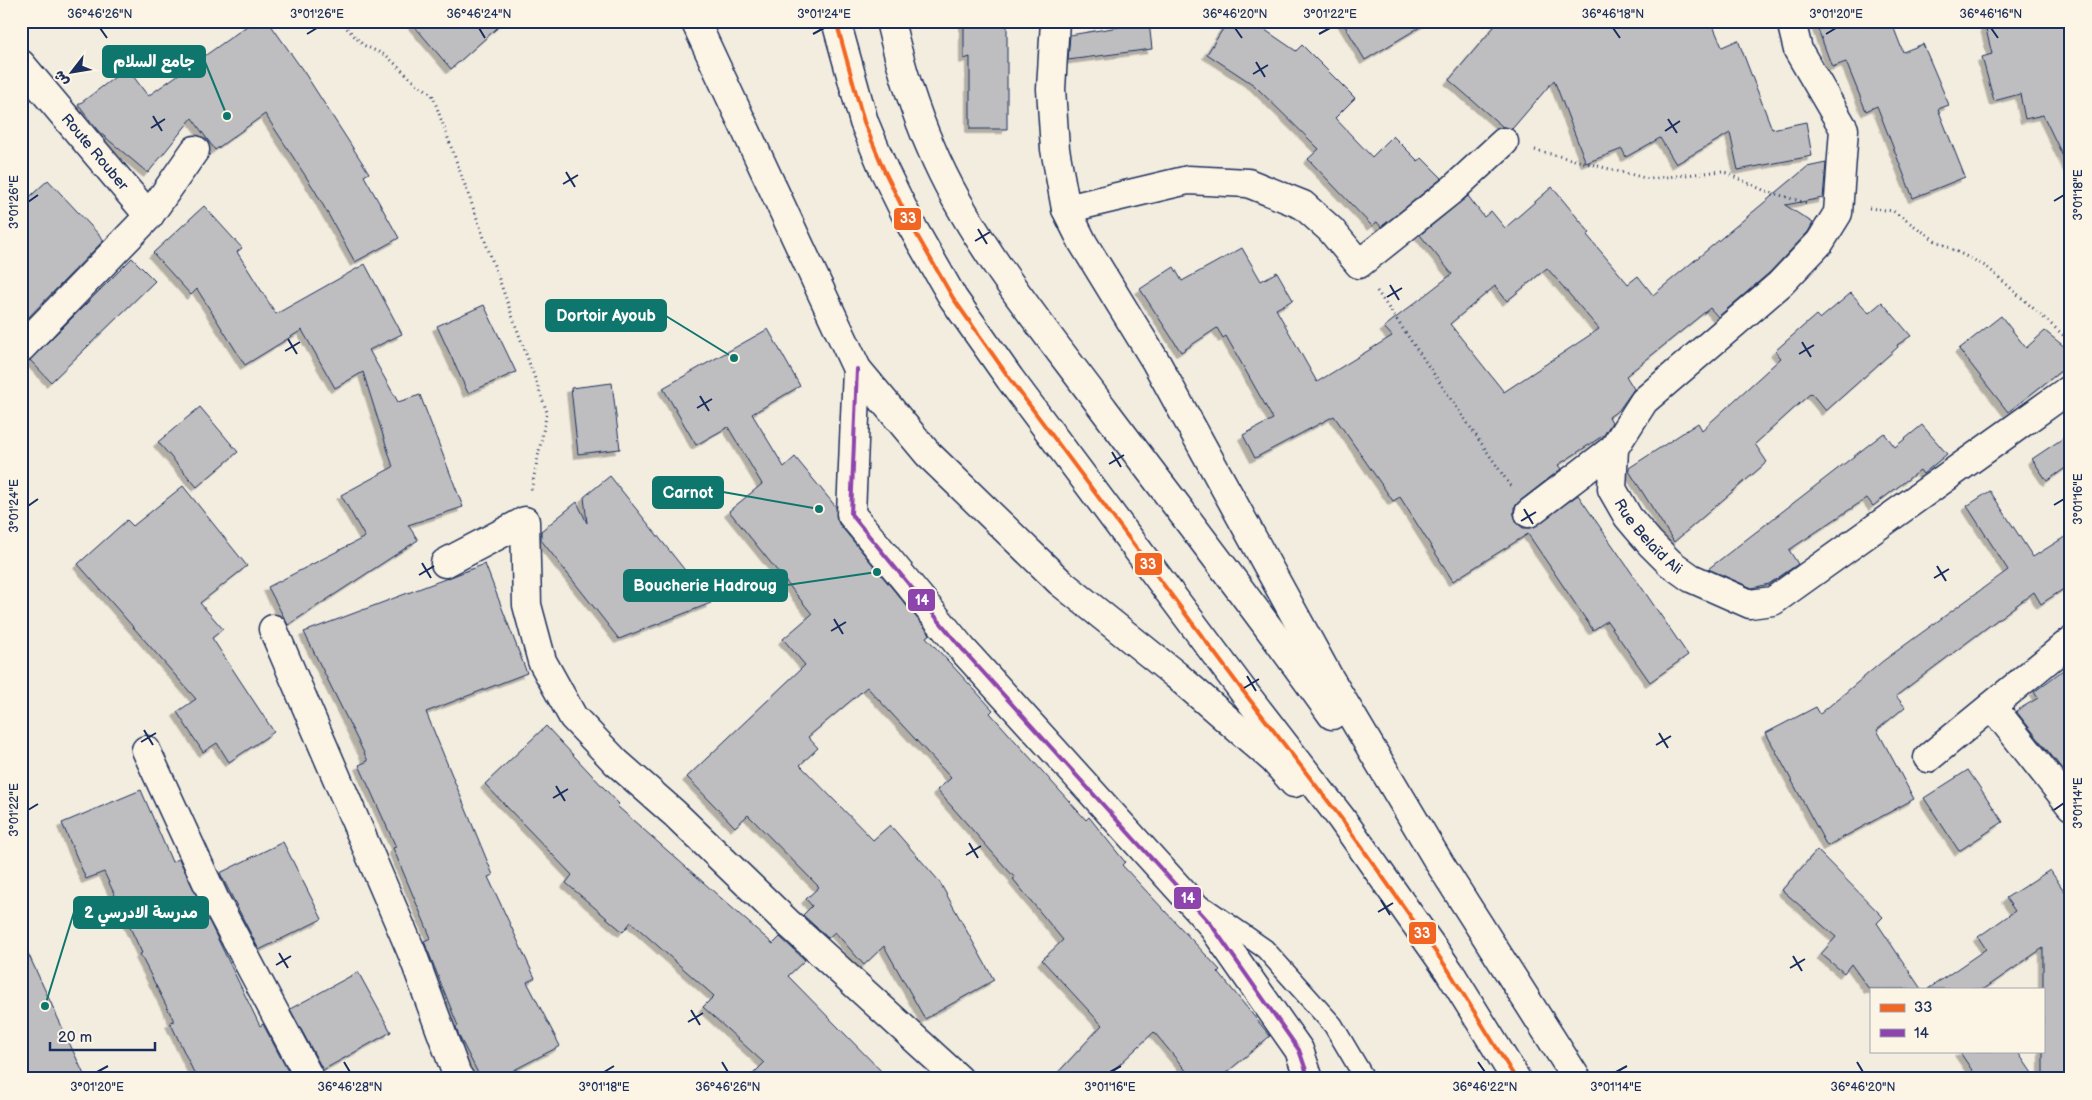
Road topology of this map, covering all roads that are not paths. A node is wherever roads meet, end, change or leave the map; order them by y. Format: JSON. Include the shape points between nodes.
{"nodes":[{"id":1,"x":695,"y":21,"type":"edge"},
{"id":2,"x":836,"y":21,"type":"edge"},
{"id":3,"x":890,"y":21,"type":"edge"},
{"id":4,"x":1055,"y":21,"type":"edge"},
{"id":5,"x":1791,"y":21,"type":"edge"},
{"id":6,"x":21,"y":64,"type":"edge"},
{"id":7,"x":1504,"y":142,"type":"dead end"},
{"id":8,"x":195,"y":150,"type":"dead end"},
{"id":9,"x":1066,"y":209,"type":"junction"},
{"id":10,"x":149,"y":216,"type":"junction"},
{"id":11,"x":21,"y":348,"type":"edge"},
{"id":12,"x":857,"y":370,"type":"junction"},
{"id":13,"x":2071,"y":388,"type":"edge"},
{"id":14,"x":1614,"y":448,"type":"junction"},
{"id":15,"x":1529,"y":513,"type":"road end"},
{"id":16,"x":446,"y":563,"type":"dead end"},
{"id":17,"x":273,"y":629,"type":"dead end"},
{"id":18,"x":2071,"y":641,"type":"edge"},
{"id":19,"x":1992,"y":706,"type":"junction"},
{"id":20,"x":146,"y":750,"type":"dead end"},
{"id":21,"x":1928,"y":758,"type":"dead end"},
{"id":22,"x":2071,"y":806,"type":"edge"},
{"id":23,"x":1440,"y":864,"type":"junction"},
{"id":24,"x":1177,"y":887,"type":"junction"},
{"id":25,"x":1429,"y":943,"type":"junction"},
{"id":26,"x":310,"y":1079,"type":"edge"},
{"id":27,"x":460,"y":1079,"type":"edge"},
{"id":28,"x":959,"y":1079,"type":"edge"},
{"id":29,"x":1309,"y":1079,"type":"edge"},
{"id":30,"x":1365,"y":1079,"type":"edge"},
{"id":31,"x":1516,"y":1079,"type":"edge"},
{"id":32,"x":1577,"y":1079,"type":"edge"}],
"edges":[{"from":1,"to":12,"type":"main road"},
{"from":2,"to":25,"type":"main road","via":[[864,122],[884,170],[953,298],[1243,691],[1341,818]]},
{"from":3,"to":23,"type":"main road","via":[[898,56],[931,148],[986,248],[1294,661]]},
{"from":4,"to":9,"type":"main road","via":[[1051,89],[1055,149]]},
{"from":5,"to":14,"type":"main road","via":[[1798,50],[1844,129],[1838,213],[1820,242],[1780,284],[1644,402]]},
{"from":6,"to":10,"type":"main road","name":"Route Rouber"},
{"from":7,"to":9,"type":"main road","via":[[1453,189],[1359,264],[1331,230],[1303,205],[1248,183],[1188,180]]},
{"from":8,"to":10,"type":"main road"},
{"from":9,"to":23,"type":"main road","via":[[1083,243],[1156,362],[1328,676]]},
{"from":10,"to":11,"type":"main road"},
{"from":12,"to":24,"type":"main road","via":[[851,514],[963,650]]},
{"from":12,"to":25,"type":"main road","via":[[928,454],[1060,582],[1176,675],[1274,760]]},
{"from":13,"to":14,"type":"main road","name":"Rue Belaïd Ali","via":[[1789,591],[1766,602],[1750,604],[1719,592],[1670,563],[1628,517],[1612,489]]},
{"from":14,"to":15,"type":"main road"},
{"from":16,"to":28,"type":"main road","via":[[525,521],[527,605],[542,661],[573,717],[616,762]]},
{"from":17,"to":27,"type":"main road","via":[[412,953]]},
{"from":18,"to":19,"type":"main road"},
{"from":19,"to":21,"type":"main road"},
{"from":19,"to":22,"type":"main road"},
{"from":20,"to":26,"type":"main road","via":[[215,900]]},
{"from":23,"to":32,"type":"main road"},
{"from":24,"to":29,"type":"main road","via":[[1210,923],[1299,1050]]},
{"from":24,"to":30,"type":"lane","via":[[1265,949],[1333,1025]]},
{"from":25,"to":31,"type":"main road"}]}
